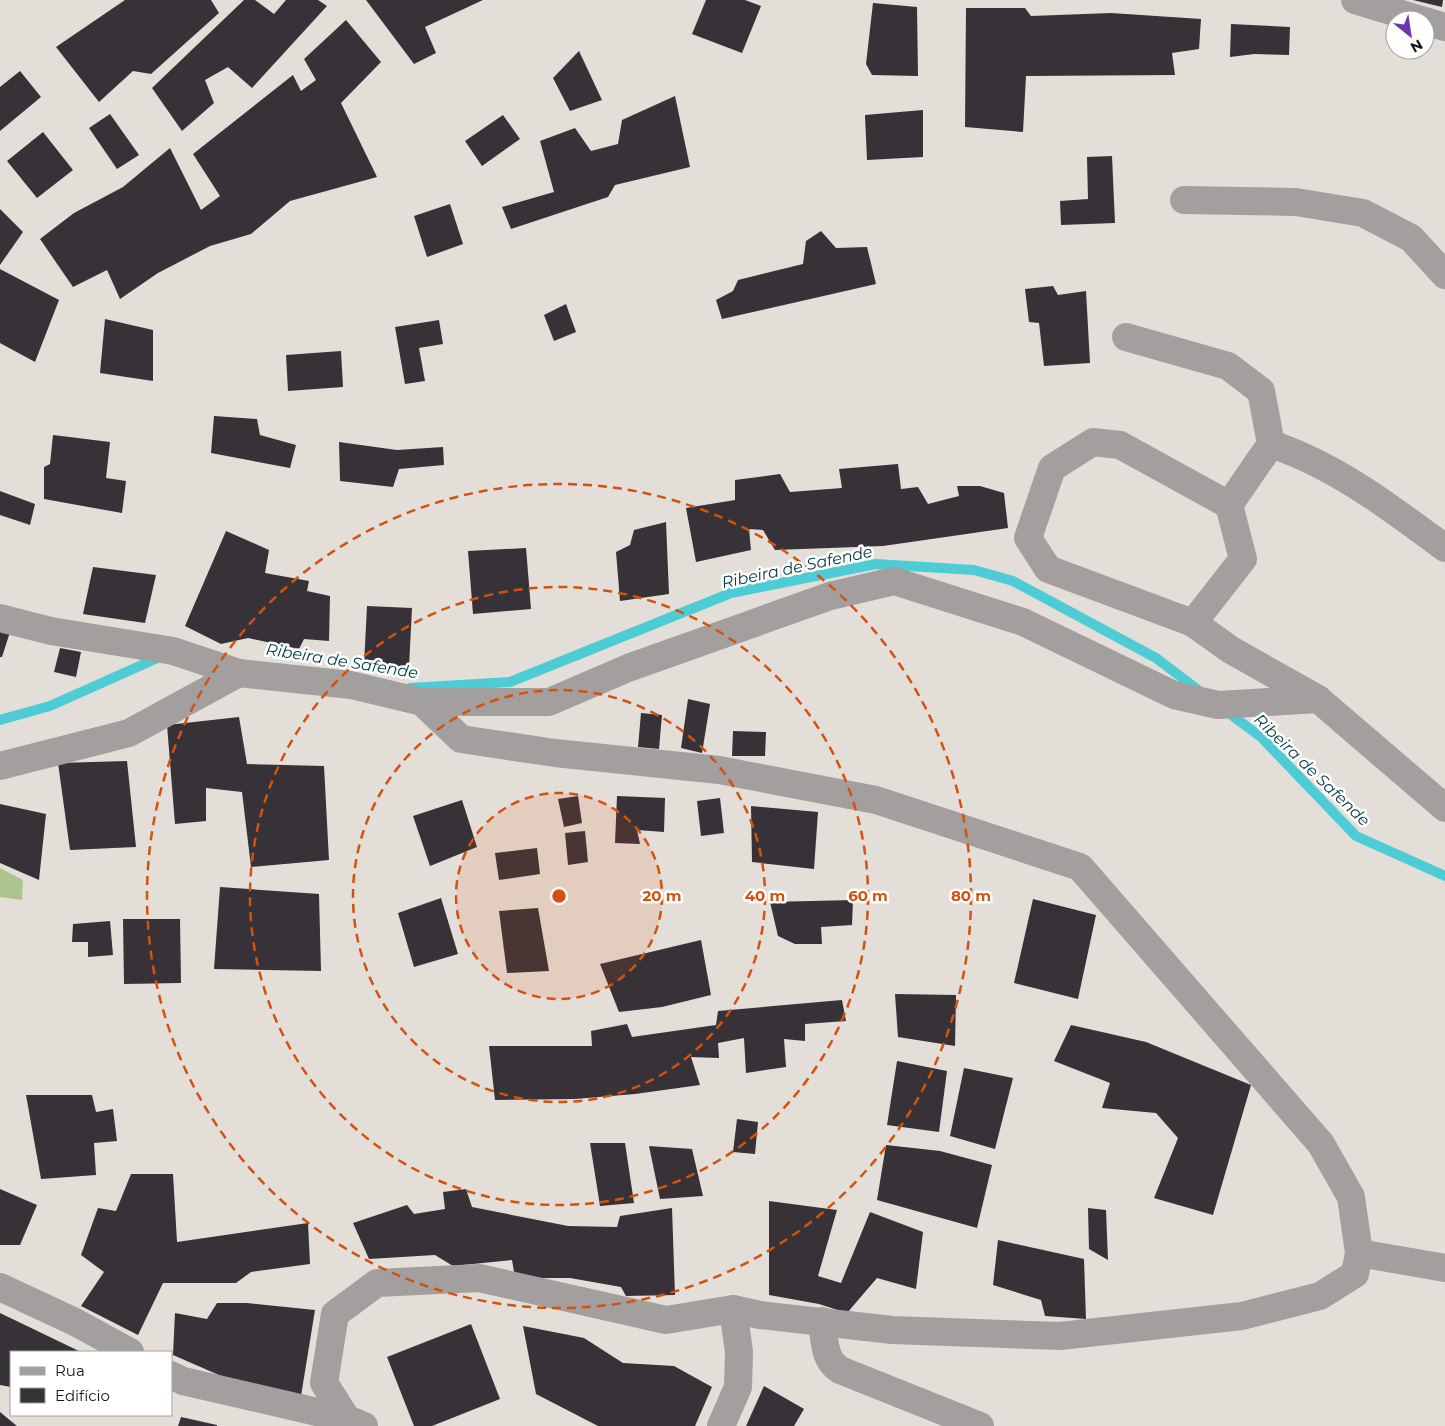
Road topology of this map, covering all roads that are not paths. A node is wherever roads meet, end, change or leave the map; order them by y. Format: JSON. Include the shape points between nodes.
{"nodes":[{"id":1,"x":1355,"y":0,"type":"edge"},
{"id":2,"x":1388,"y":10,"type":"edge"},
{"id":3,"x":1184,"y":200,"type":"dead end"},
{"id":4,"x":1445,"y":275,"type":"edge"},
{"id":5,"x":1126,"y":337,"type":"dead end"},
{"id":6,"x":1271,"y":444,"type":"junction"},
{"id":7,"x":1229,"y":505,"type":"junction"},
{"id":8,"x":1445,"y":548,"type":"edge"},
{"id":9,"x":0,"y":618,"type":"edge"},
{"id":10,"x":1193,"y":624,"type":"junction"},
{"id":11,"x":238,"y":673,"type":"junction"},
{"id":12,"x":1318,"y":699,"type":"junction"},
{"id":13,"x":422,"y":702,"type":"junction"},
{"id":14,"x":0,"y":766,"type":"edge"},
{"id":15,"x":1445,"y":808,"type":"edge"},
{"id":16,"x":1359,"y":1253,"type":"junction"},
{"id":17,"x":1445,"y":1268,"type":"edge"},
{"id":18,"x":0,"y":1287,"type":"edge"},
{"id":19,"x":733,"y":1309,"type":"junction"},
{"id":20,"x":822,"y":1321,"type":"junction"},
{"id":21,"x":128,"y":1351,"type":"edge"},
{"id":22,"x":172,"y":1376,"type":"edge"},
{"id":23,"x":356,"y":1423,"type":"edge"},
{"id":24,"x":721,"y":1426,"type":"edge"},
{"id":25,"x":980,"y":1426,"type":"edge"}],
"edges":[{"from":1,"to":2,"type":"street"},
{"from":3,"to":4,"type":"street","via":[[1296,202],[1363,213],[1411,238]]},
{"from":5,"to":6,"type":"street","via":[[1228,366],[1261,391]]},
{"from":6,"to":7,"type":"street"},
{"from":6,"to":8,"type":"street","via":[[1300,454],[1346,479]]},
{"from":7,"to":10,"type":"street","via":[[1243,559]]},
{"from":7,"to":10,"type":"street","via":[[1120,445],[1093,442],[1052,468],[1028,538],[1048,569]]},
{"from":9,"to":11,"type":"street","via":[[173,651]]},
{"from":10,"to":12,"type":"street","via":[[1231,650]]},
{"from":11,"to":13,"type":"street","via":[[351,685]]},
{"from":11,"to":14,"type":"street","via":[[129,733]]},
{"from":12,"to":13,"type":"street","via":[[1218,705],[1174,695],[1023,622],[894,581],[830,596],[628,668],[549,702]]},
{"from":12,"to":15,"type":"street"},
{"from":13,"to":16,"type":"street","via":[[461,739],[555,753],[718,770],[876,800],[1080,867],[1321,1144],[1351,1197]]},
{"from":16,"to":17,"type":"street"},
{"from":16,"to":20,"type":"street","via":[[1355,1274],[1320,1296],[1242,1316],[1060,1336],[892,1330]]},
{"from":18,"to":21,"type":"street"},
{"from":19,"to":20,"type":"street"},
{"from":19,"to":23,"type":"street","via":[[666,1320],[479,1278],[377,1282],[335,1314],[324,1383]]},
{"from":19,"to":24,"type":"street","via":[[739,1352],[738,1387]]},
{"from":20,"to":25,"type":"street","via":[[826,1355],[832,1365]]},
{"from":22,"to":23,"type":"street","via":[[183,1381]]}]}
